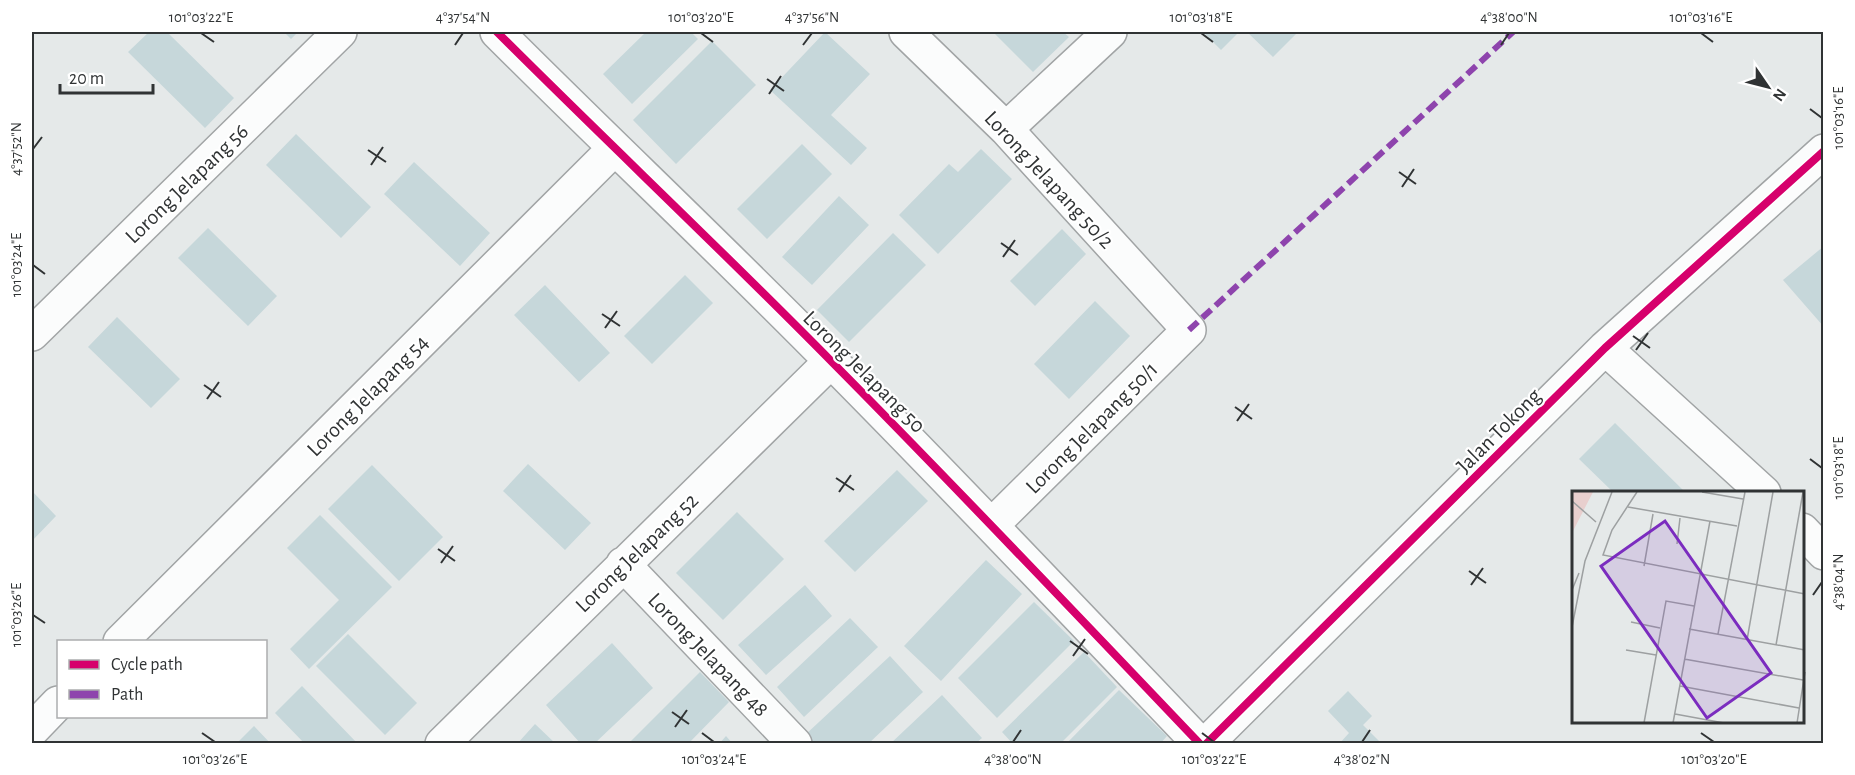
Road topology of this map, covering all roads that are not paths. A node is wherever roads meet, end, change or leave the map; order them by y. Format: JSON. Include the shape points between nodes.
{"nodes":[{"id":1,"x":340,"y":32,"type":"edge"},
{"id":2,"x":497,"y":32,"type":"edge"},
{"id":3,"x":906,"y":32,"type":"edge"},
{"id":4,"x":1110,"y":32,"type":"edge"},
{"id":5,"x":1006,"y":129,"type":"junction"},
{"id":6,"x":614,"y":149,"type":"junction"},
{"id":7,"x":1824,"y":151,"type":"edge"},
{"id":8,"x":1190,"y":330,"type":"joint"},
{"id":9,"x":32,"y":334,"type":"edge"},
{"id":10,"x":1605,"y":348,"type":"junction"},
{"id":11,"x":831,"y":361,"type":"junction"},
{"id":12,"x":1762,"y":491,"type":"edge"},
{"id":13,"x":992,"y":525,"type":"junction"},
{"id":14,"x":1804,"y":531,"type":"edge"},
{"id":15,"x":1824,"y":553,"type":"edge"},
{"id":16,"x":622,"y":564,"type":"junction"},
{"id":17,"x":122,"y":640,"type":"edge"},
{"id":18,"x":57,"y":704,"type":"edge"},
{"id":19,"x":32,"y":730,"type":"edge"},
{"id":20,"x":442,"y":744,"type":"edge"},
{"id":21,"x":795,"y":744,"type":"edge"},
{"id":22,"x":1200,"y":744,"type":"edge"},
{"id":23,"x":1206,"y":744,"type":"edge"}],
"edges":[{"from":1,"to":9,"type":"street","name":"Lorong Jelapang 56"},
{"from":2,"to":6,"type":"street","name":"Lorong Jelapang 50"},
{"from":3,"to":5,"type":"street","name":"Lorong Jelapang 50/2"},
{"from":4,"to":5,"type":"street"},
{"from":5,"to":8,"type":"street","name":"Lorong Jelapang 50/2"},
{"from":6,"to":11,"type":"street","name":"Lorong Jelapang 50"},
{"from":6,"to":17,"type":"street","name":"Lorong Jelapang 54"},
{"from":7,"to":10,"type":"street","name":"Jalan Tokong"},
{"from":8,"to":13,"type":"street","name":"Lorong Jelapang 50/1"},
{"from":10,"to":12,"type":"street"},
{"from":10,"to":23,"type":"street","name":"Jalan Tokong"},
{"from":11,"to":13,"type":"street","name":"Lorong Jelapang 50"},
{"from":11,"to":16,"type":"street","name":"Lorong Jelapang 52"},
{"from":13,"to":22,"type":"street","name":"Lorong Jelapang 50"},
{"from":14,"to":15,"type":"street"},
{"from":16,"to":20,"type":"street","name":"Lorong Jelapang 52"},
{"from":16,"to":21,"type":"street","name":"Lorong Jelapang 48"},
{"from":18,"to":19,"type":"street"}]}
